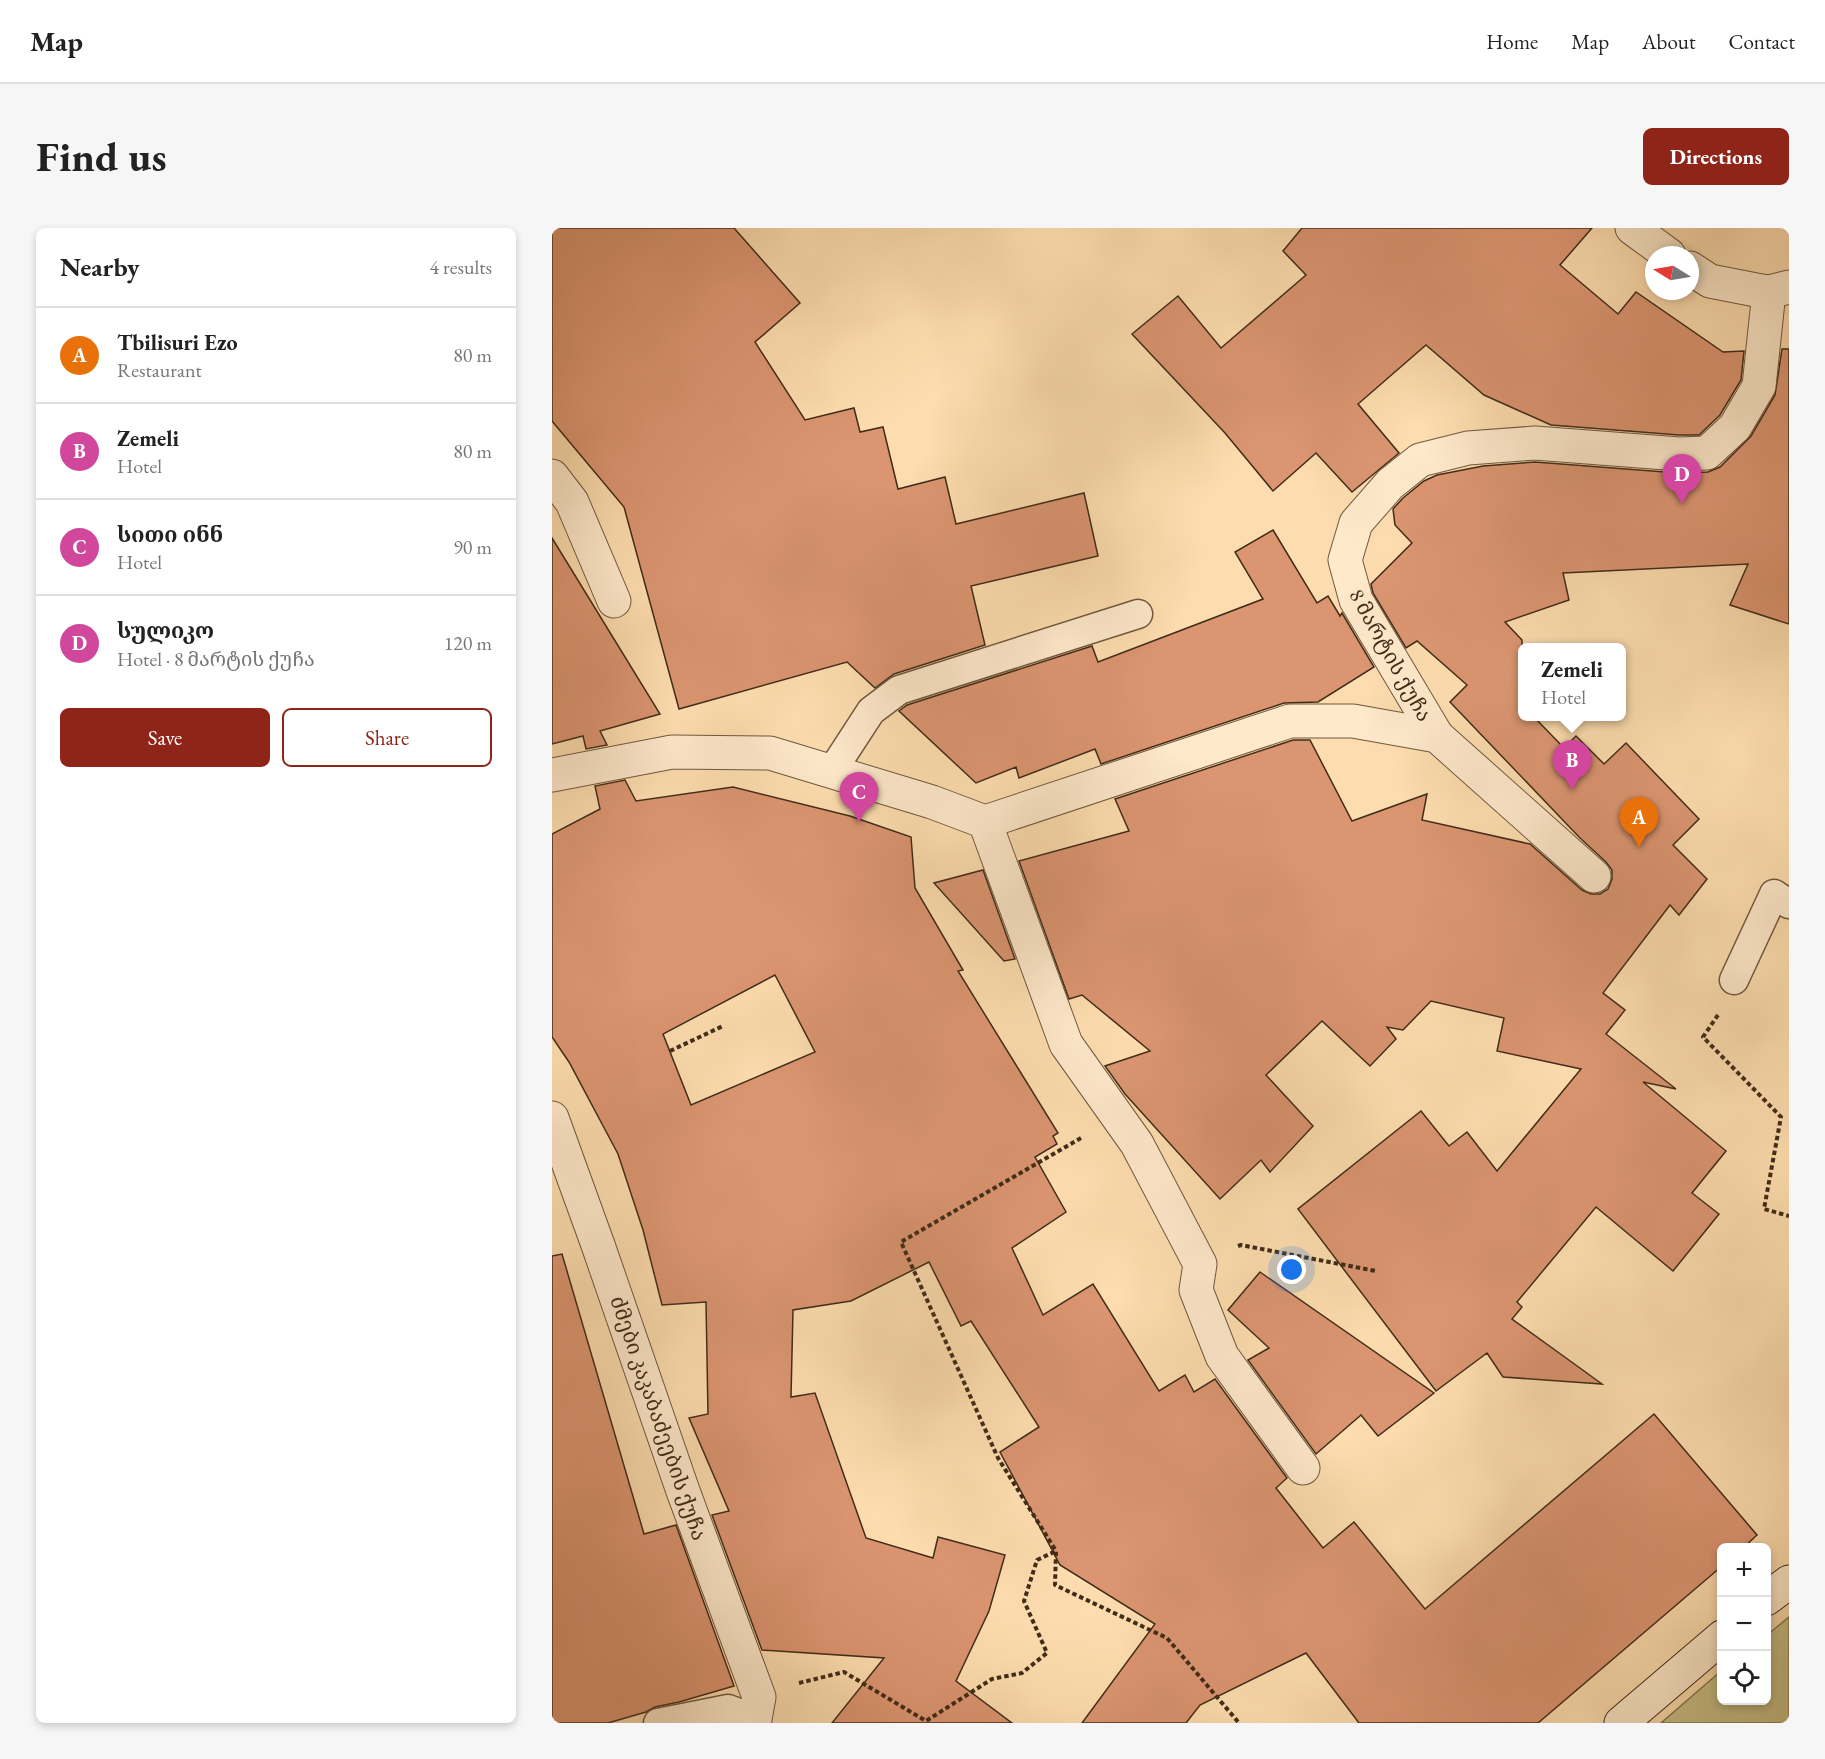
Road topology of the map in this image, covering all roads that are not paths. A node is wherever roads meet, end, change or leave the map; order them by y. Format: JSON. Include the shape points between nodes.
{"nodes":[{"id":1,"x":1632,"y":228,"type":"edge"},
{"id":2,"x":1657,"y":246,"type":"edge"},
{"id":3,"x":1699,"y":274,"type":"edge"},
{"id":4,"x":1779,"y":289,"type":"edge"},
{"id":5,"x":552,"y":476,"type":"edge"},
{"id":6,"x":614,"y":601,"type":"dead end"},
{"id":7,"x":1138,"y":614,"type":"dead end"},
{"id":8,"x":1437,"y":736,"type":"junction"},
{"id":9,"x":832,"y":771,"type":"junction"},
{"id":10,"x":552,"y":776,"type":"edge"},
{"id":11,"x":984,"y":822,"type":"junction"},
{"id":12,"x":1594,"y":876,"type":"dead end"},
{"id":13,"x":1789,"y":904,"type":"edge"},
{"id":14,"x":1734,"y":980,"type":"dead end"},
{"id":15,"x":552,"y":1118,"type":"edge"},
{"id":16,"x":1303,"y":1468,"type":"dead end"},
{"id":17,"x":1789,"y":1582,"type":"edge"},
{"id":18,"x":1770,"y":1597,"type":"edge"},
{"id":19,"x":1717,"y":1641,"type":"edge"},
{"id":20,"x":755,"y":1719,"type":"joint"},
{"id":21,"x":658,"y":1723,"type":"edge"},
{"id":22,"x":1621,"y":1723,"type":"edge"}],
"edges":[{"from":1,"to":2,"type":"street"},
{"from":3,"to":4,"type":"street","via":[[1710,281]]},
{"from":4,"to":8,"type":"street","name":"8 მარტის ქუჩა","via":[[1759,386],[1735,428],[1707,453],[1535,444],[1468,448],[1420,460],[1390,484],[1356,523],[1345,560],[1356,600]]},
{"from":5,"to":6,"type":"street","via":[[572,502]]},
{"from":7,"to":9,"type":"lane","via":[[899,690],[871,711]]},
{"from":8,"to":11,"type":"street","via":[[1353,721],[1290,721]]},
{"from":8,"to":12,"type":"street"},
{"from":9,"to":10,"type":"street","via":[[770,753],[672,752]]},
{"from":9,"to":11,"type":"street"},
{"from":11,"to":16,"type":"street","via":[[1066,1044],[1137,1144],[1200,1264],[1196,1290],[1222,1356]]},
{"from":13,"to":14,"type":"lane","via":[[1774,894]]},
{"from":15,"to":20,"type":"street","name":"ძმები კაკაბაძეების ქუჩა","via":[[759,1697]]},
{"from":17,"to":18,"type":"street"},
{"from":19,"to":22,"type":"street"},
{"from":20,"to":21,"type":"lane","via":[[728,1709]]}]}
